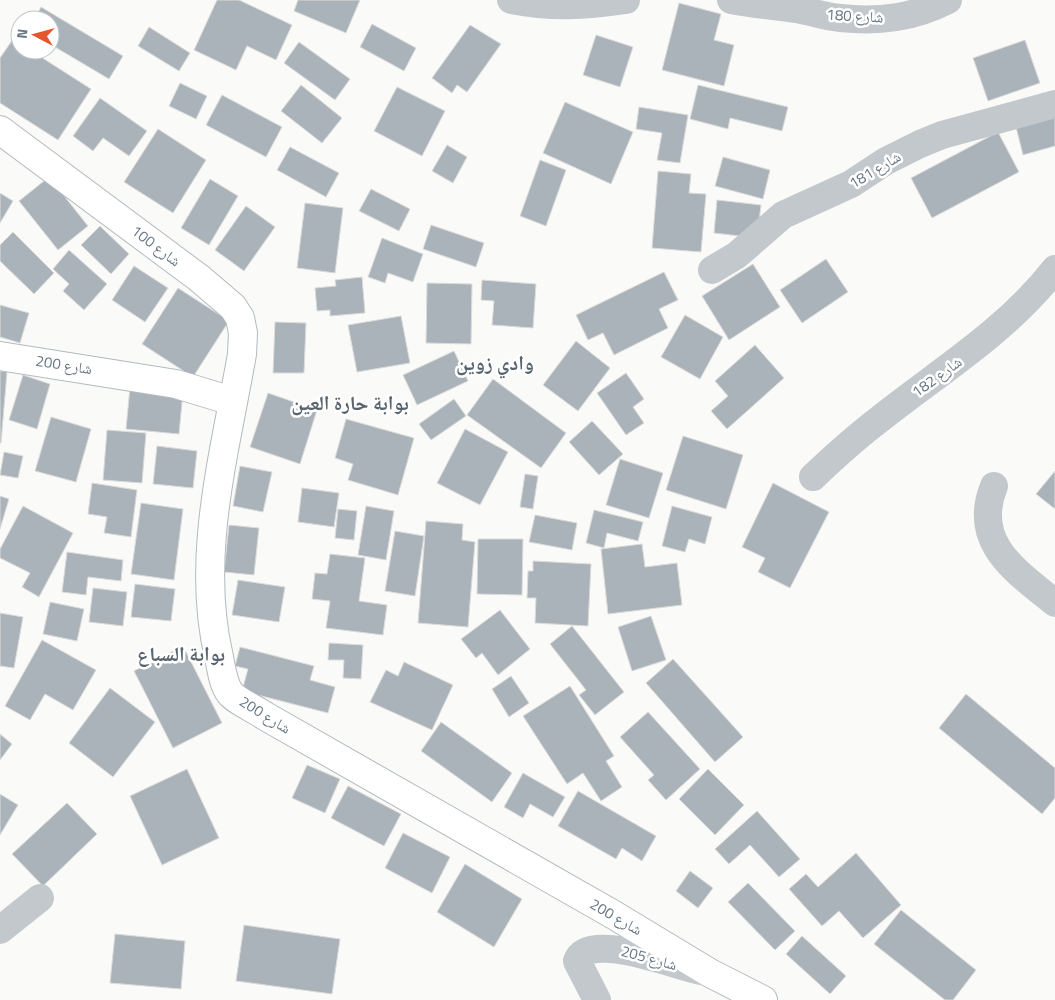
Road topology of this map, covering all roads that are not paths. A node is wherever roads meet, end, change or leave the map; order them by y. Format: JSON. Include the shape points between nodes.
{"nodes":[{"id":1,"x":511,"y":0,"type":"edge"},
{"id":2,"x":626,"y":0,"type":"edge"},
{"id":3,"x":731,"y":0,"type":"edge"},
{"id":4,"x":948,"y":0,"type":"edge"},
{"id":5,"x":1055,"y":104,"type":"edge"},
{"id":6,"x":0,"y":130,"type":"edge"},
{"id":7,"x":1055,"y":269,"type":"edge"},
{"id":8,"x":712,"y":270,"type":"dead end"},
{"id":9,"x":0,"y":356,"type":"edge"},
{"id":10,"x":232,"y":401,"type":"junction"},
{"id":11,"x":813,"y":477,"type":"dead end"},
{"id":12,"x":994,"y":486,"type":"dead end"},
{"id":13,"x":1055,"y":603,"type":"edge"},
{"id":14,"x":40,"y":898,"type":"dead end"},
{"id":15,"x":0,"y":930,"type":"edge"},
{"id":16,"x":710,"y":973,"type":"junction"},
{"id":17,"x":597,"y":1000,"type":"edge"},
{"id":18,"x":763,"y":1000,"type":"edge"}],
"edges":[{"from":1,"to":2,"type":"street","via":[[580,7]]},
{"from":3,"to":4,"type":"street","name":"شارع 180","via":[[840,18],[896,18],[919,14]]},
{"from":5,"to":8,"type":"street","name":"شارع 181","via":[[920,144],[851,184],[783,215],[737,256]]},
{"from":6,"to":10,"type":"main road","name":"شارع 100","via":[[233,306],[243,333]]},
{"from":7,"to":11,"type":"street","name":"شارع 182","via":[[1019,311],[985,341],[875,422]]},
{"from":9,"to":10,"type":"main road","name":"شارع 200","via":[[176,384]]},
{"from":10,"to":16,"type":"main road","name":"شارع 200","via":[[210,562],[214,628],[222,672],[230,693]]},
{"from":12,"to":13,"type":"street","via":[[986,512],[996,545],[1004,560]]},
{"from":14,"to":15,"type":"street"},
{"from":16,"to":17,"type":"street","name":"شارع 205","via":[[628,951],[596,949],[585,952],[577,962]]},
{"from":16,"to":18,"type":"main road","name":"شارع 200"}]}
